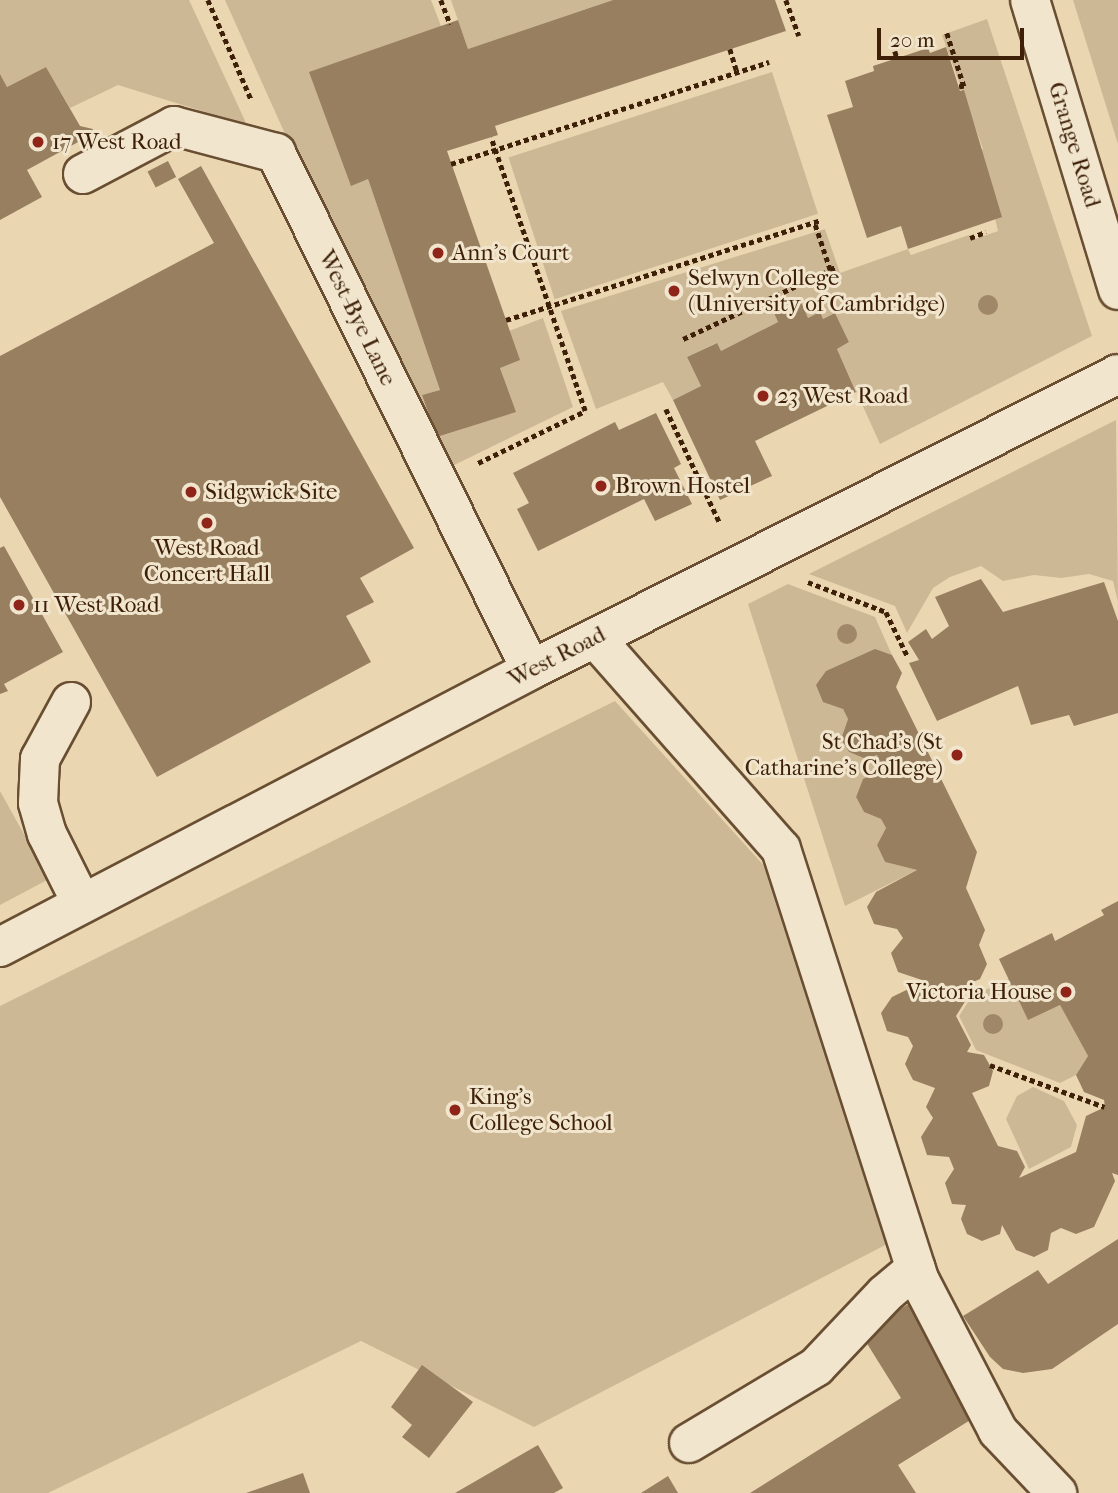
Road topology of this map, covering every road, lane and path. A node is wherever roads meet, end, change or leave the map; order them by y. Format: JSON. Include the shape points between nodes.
{"nodes":[{"id":1,"x":208,"y":0,"type":"edge"},
{"id":2,"x":441,"y":0,"type":"edge"},
{"id":3,"x":786,"y":0,"type":"edge"},
{"id":4,"x":1030,"y":0,"type":"edge"},
{"id":5,"x":450,"y":24,"type":"dead end"},
{"id":6,"x":947,"y":33,"type":"dead end"},
{"id":7,"x":799,"y":36,"type":"dead end"},
{"id":8,"x":730,"y":49,"type":"dead end"},
{"id":9,"x":895,"y":51,"type":"dead end"},
{"id":10,"x":897,"y":58,"type":"dead end"},
{"id":11,"x":769,"y":61,"type":"dead end"},
{"id":12,"x":737,"y":72,"type":"junction"},
{"id":13,"x":959,"y":87,"type":"dead end"},
{"id":14,"x":491,"y":138,"type":"dead end"},
{"id":15,"x":494,"y":150,"type":"junction"},
{"id":16,"x":276,"y":153,"type":"junction"},
{"id":17,"x":451,"y":164,"type":"dead end"},
{"id":18,"x":83,"y":174,"type":"dead end"},
{"id":19,"x":822,"y":220,"type":"dead end"},
{"id":20,"x":814,"y":222,"type":"junction"},
{"id":21,"x":986,"y":232,"type":"dead end"},
{"id":22,"x":970,"y":238,"type":"dead end"},
{"id":23,"x":1112,"y":253,"type":"edge"},
{"id":24,"x":837,"y":266,"type":"dead end"},
{"id":25,"x":830,"y":270,"type":"junction"},
{"id":26,"x":1118,"y":290,"type":"edge"},
{"id":27,"x":548,"y":306,"type":"junction"},
{"id":28,"x":506,"y":320,"type":"dead end"},
{"id":29,"x":683,"y":339,"type":"dead end"},
{"id":30,"x":1118,"y":374,"type":"edge"},
{"id":31,"x":666,"y":409,"type":"dead end"},
{"id":32,"x":439,"y":482,"type":"junction"},
{"id":33,"x":740,"y":565,"type":"junction"},
{"id":34,"x":800,"y":579,"type":"dead end"},
{"id":35,"x":595,"y":638,"type":"junction"},
{"id":36,"x":906,"y":655,"type":"dead end"},
{"id":37,"x":531,"y":670,"type":"junction"},
{"id":38,"x":71,"y":702,"type":"dead end"},
{"id":39,"x":82,"y":904,"type":"junction"},
{"id":40,"x":0,"y":947,"type":"edge"},
{"id":41,"x":990,"y":1065,"type":"dead end"},
{"id":42,"x":1105,"y":1107,"type":"dead end"},
{"id":43,"x":916,"y":1268,"type":"junction"},
{"id":44,"x":689,"y":1443,"type":"dead end"},
{"id":45,"x":1057,"y":1493,"type":"edge"}],
"edges":[{"from":1,"to":16,"type":"path"},
{"from":2,"to":5,"type":"path"},
{"from":3,"to":7,"type":"path"},
{"from":4,"to":23,"type":"street","name":"Grange Road"},
{"from":6,"to":13,"type":"path","via":[[964,86]]},
{"from":8,"to":12,"type":"path"},
{"from":9,"to":10,"type":"path"},
{"from":11,"to":12,"type":"path"},
{"from":12,"to":15,"type":"path"},
{"from":14,"to":15,"type":"path"},
{"from":15,"to":17,"type":"path"},
{"from":15,"to":27,"type":"path"},
{"from":16,"to":18,"type":"street","via":[[174,126]]},
{"from":16,"to":32,"type":"street","name":"West-Bye Lane"},
{"from":19,"to":20,"type":"path"},
{"from":20,"to":25,"type":"path"},
{"from":20,"to":27,"type":"path"},
{"from":21,"to":22,"type":"path"},
{"from":23,"to":26,"type":"street","name":"Grange Road"},
{"from":24,"to":25,"type":"path"},
{"from":25,"to":29,"type":"path"},
{"from":27,"to":28,"type":"path"},
{"from":27,"to":32,"type":"path","via":[[585,411]]},
{"from":30,"to":33,"type":"street","name":"West Road"},
{"from":31,"to":33,"type":"path"},
{"from":32,"to":37,"type":"street","name":"West-Bye Lane"},
{"from":33,"to":35,"type":"street","name":"West Road"},
{"from":34,"to":36,"type":"path","via":[[886,612]]},
{"from":35,"to":37,"type":"street","name":"West Road"},
{"from":35,"to":43,"type":"street","via":[[781,849]]},
{"from":37,"to":39,"type":"street","name":"West Road"},
{"from":38,"to":39,"type":"street","via":[[40,759],[38,803],[47,834]]},
{"from":39,"to":40,"type":"street","name":"West Road"},
{"from":41,"to":42,"type":"path"},
{"from":43,"to":44,"type":"street","via":[[816,1367]]},
{"from":43,"to":45,"type":"street","via":[[998,1432]]}]}
